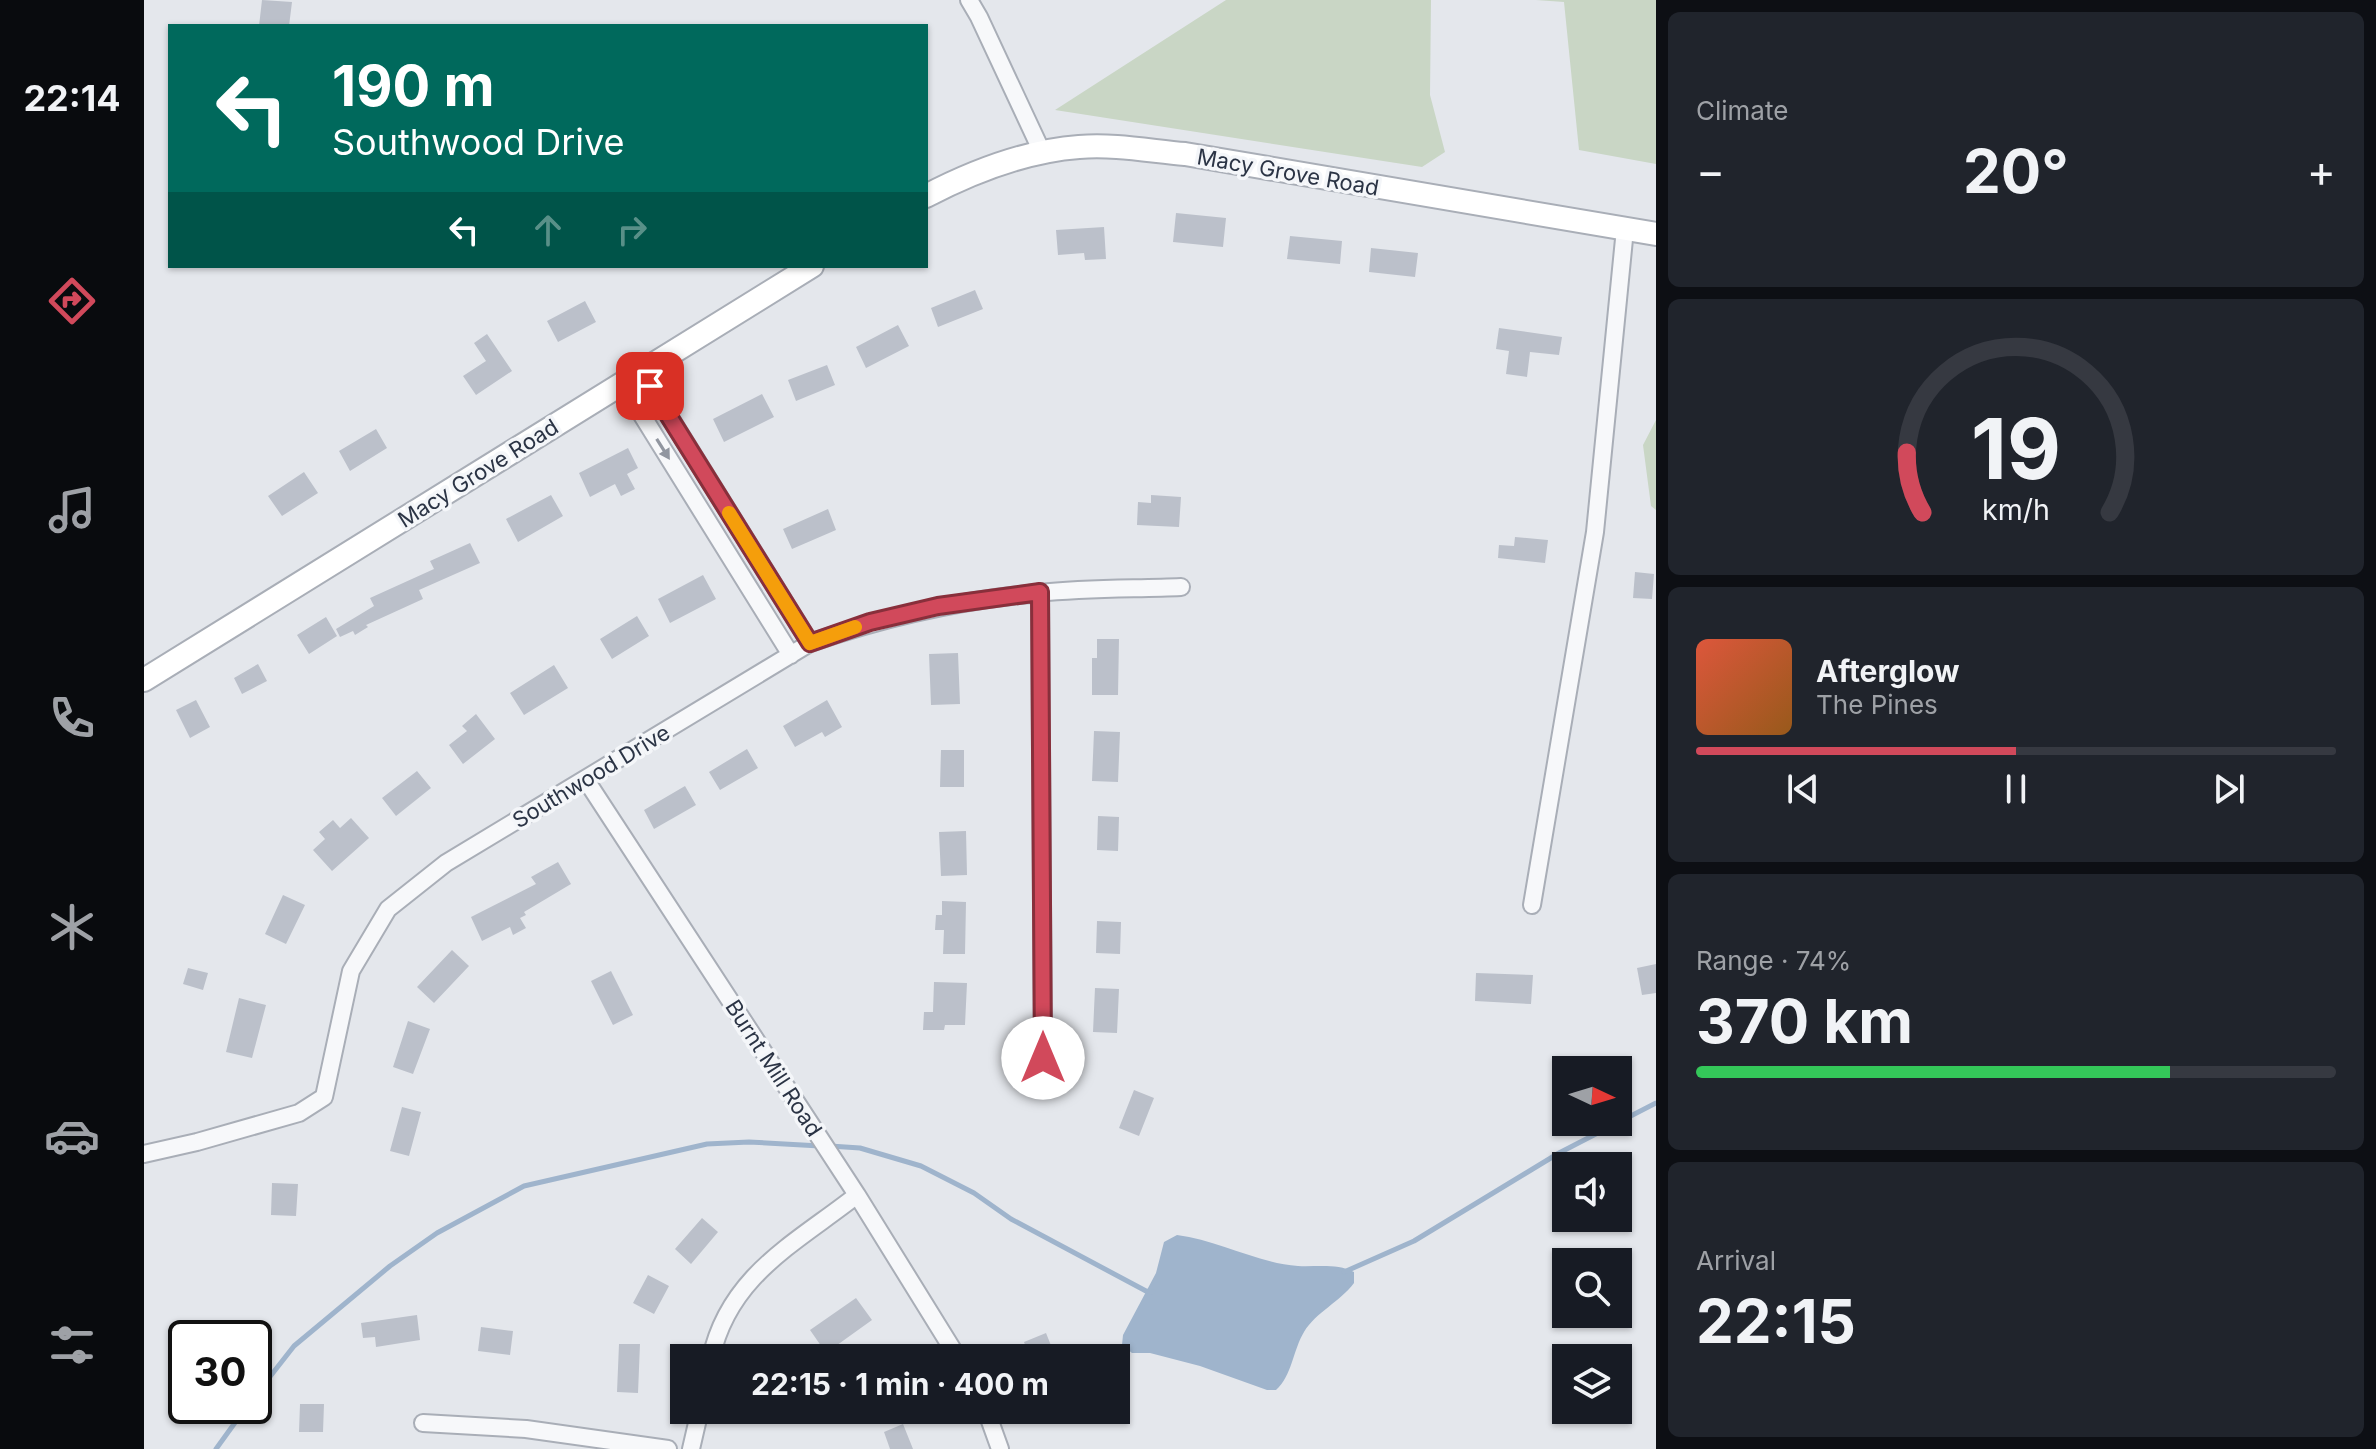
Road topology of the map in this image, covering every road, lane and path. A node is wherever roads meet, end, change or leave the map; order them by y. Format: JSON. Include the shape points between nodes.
{"nodes":[{"id":1,"x":969,"y":0,"type":"edge"},
{"id":2,"x":1042,"y":152,"type":"junction"},
{"id":3,"x":928,"y":195,"type":"edge"},
{"id":4,"x":1625,"y":229,"type":"junction"},
{"id":5,"x":1656,"y":234,"type":"edge"},
{"id":6,"x":809,"y":268,"type":"edge"},
{"id":7,"x":631,"y":377,"type":"junction"},
{"id":8,"x":1181,"y":587,"type":"dead end"},
{"id":9,"x":1040,"y":592,"type":"junction"},
{"id":10,"x":810,"y":643,"type":"junction"},
{"id":11,"x":791,"y":655,"type":"junction"},
{"id":12,"x":144,"y":680,"type":"edge"},
{"id":13,"x":586,"y":780,"type":"junction"},
{"id":14,"x":1532,"y":905,"type":"dead end"},
{"id":15,"x":1043,"y":1058,"type":"dead end"},
{"id":16,"x":144,"y":1154,"type":"edge"},
{"id":17,"x":857,"y":1195,"type":"junction"},
{"id":18,"x":714,"y":1344,"type":"edge"},
{"id":19,"x":949,"y":1344,"type":"edge"},
{"id":20,"x":423,"y":1423,"type":"dead end"},
{"id":21,"x":697,"y":1424,"type":"edge"},
{"id":22,"x":991,"y":1424,"type":"edge"},
{"id":23,"x":668,"y":1449,"type":"edge"},
{"id":24,"x":691,"y":1449,"type":"edge"},
{"id":25,"x":1000,"y":1449,"type":"edge"}],
"edges":[{"from":1,"to":2,"type":"street"},
{"from":2,"to":3,"type":"main road","name":"Macy Grove Road","via":[[986,168]]},
{"from":2,"to":4,"type":"main road","name":"Macy Grove Road","via":[[1080,147],[1185,154]]},
{"from":4,"to":5,"type":"main road","name":"Macy Grove Road"},
{"from":4,"to":14,"type":"street","via":[[1595,532]]},
{"from":6,"to":7,"type":"main road","name":"Macy Grove Road"},
{"from":7,"to":10,"type":"street"},
{"from":7,"to":11,"type":"street","one_way":true},
{"from":7,"to":12,"type":"main road","name":"Macy Grove Road"},
{"from":8,"to":9,"type":"street","name":"Southwood Drive"},
{"from":9,"to":10,"type":"street","name":"Southwood Drive","via":[[927,609]]},
{"from":9,"to":15,"type":"street"},
{"from":10,"to":11,"type":"street","name":"Southwood Drive"},
{"from":11,"to":13,"type":"street","name":"Southwood Drive"},
{"from":13,"to":16,"type":"street","name":"Southwood Drive","via":[[446,863],[388,909],[351,971],[324,1097],[299,1113]]},
{"from":13,"to":17,"type":"street","name":"Burnt Mill Road"},
{"from":17,"to":18,"type":"street","via":[[782,1248],[741,1290]]},
{"from":17,"to":19,"type":"street","name":"Burnt Mill Road"},
{"from":20,"to":23,"type":"street","via":[[526,1429]]},
{"from":21,"to":24,"type":"street"},
{"from":22,"to":25,"type":"street"}]}
